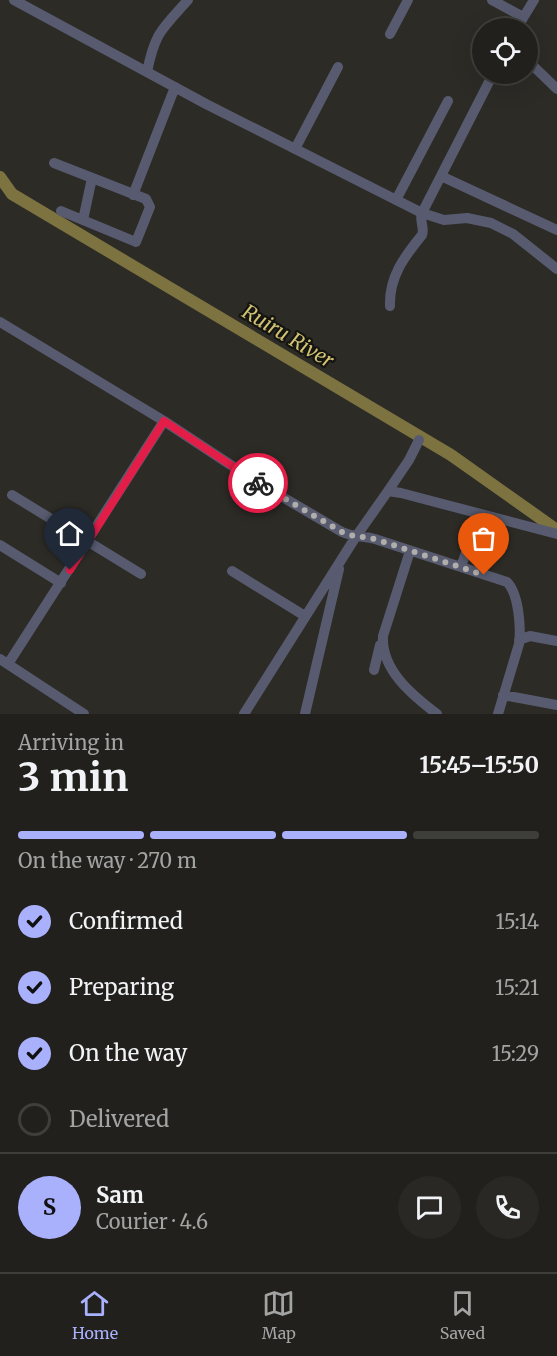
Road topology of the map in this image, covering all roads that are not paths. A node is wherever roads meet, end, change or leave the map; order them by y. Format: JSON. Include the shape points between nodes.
{"nodes":[{"id":1,"x":14,"y":0,"type":"edge"},
{"id":2,"x":188,"y":0,"type":"edge"},
{"id":3,"x":408,"y":0,"type":"edge"},
{"id":4,"x":492,"y":0,"type":"edge"},
{"id":5,"x":534,"y":0,"type":"edge"},
{"id":6,"x":28,"y":3,"type":"edge"},
{"id":7,"x":523,"y":17,"type":"joint"},
{"id":8,"x":390,"y":34,"type":"dead end"},
{"id":9,"x":338,"y":67,"type":"dead end"},
{"id":10,"x":538,"y":71,"type":"edge"},
{"id":11,"x":147,"y":72,"type":"junction"},
{"id":12,"x":488,"y":84,"type":"edge"},
{"id":13,"x":175,"y":87,"type":"junction"},
{"id":14,"x":557,"y":89,"type":"edge"},
{"id":15,"x":448,"y":101,"type":"dead end"},
{"id":16,"x":295,"y":149,"type":"junction"},
{"id":17,"x":54,"y":163,"type":"dead end"},
{"id":18,"x":441,"y":176,"type":"junction"},
{"id":19,"x":92,"y":178,"type":"junction"},
{"id":20,"x":133,"y":195,"type":"junction"},
{"id":21,"x":396,"y":200,"type":"junction"},
{"id":22,"x":60,"y":211,"type":"dead end"},
{"id":23,"x":422,"y":213,"type":"junction"},
{"id":24,"x":83,"y":220,"type":"junction"},
{"id":25,"x":557,"y":230,"type":"edge"},
{"id":26,"x":557,"y":269,"type":"edge"},
{"id":27,"x":390,"y":306,"type":"dead end"},
{"id":28,"x":0,"y":322,"type":"edge"},
{"id":29,"x":164,"y":421,"type":"junction"},
{"id":30,"x":418,"y":440,"type":"dead end"},
{"id":31,"x":388,"y":491,"type":"junction"},
{"id":32,"x":12,"y":495,"type":"dead end"},
{"id":33,"x":476,"y":513,"type":"junction"},
{"id":34,"x":557,"y":534,"type":"edge"},
{"id":35,"x":355,"y":538,"type":"junction"},
{"id":36,"x":88,"y":542,"type":"junction"},
{"id":37,"x":0,"y":545,"type":"edge"},
{"id":38,"x":410,"y":551,"type":"junction"},
{"id":39,"x":341,"y":560,"type":"junction"},
{"id":40,"x":461,"y":567,"type":"junction"},
{"id":41,"x":232,"y":571,"type":"dead end"},
{"id":42,"x":141,"y":574,"type":"dead end"},
{"id":43,"x":61,"y":584,"type":"junction"},
{"id":44,"x":305,"y":616,"type":"junction"},
{"id":45,"x":383,"y":636,"type":"junction"},
{"id":46,"x":519,"y":640,"type":"junction"},
{"id":47,"x":557,"y":641,"type":"edge"},
{"id":48,"x":4,"y":662,"type":"edge"},
{"id":49,"x":374,"y":670,"type":"dead end"},
{"id":50,"x":504,"y":695,"type":"junction"},
{"id":51,"x":557,"y":705,"type":"edge"},
{"id":52,"x":84,"y":714,"type":"edge"},
{"id":53,"x":244,"y":714,"type":"edge"},
{"id":54,"x":305,"y":714,"type":"edge"},
{"id":55,"x":437,"y":714,"type":"edge"},
{"id":56,"x":498,"y":714,"type":"edge"}],
"edges":[{"from":1,"to":6,"type":"street"},
{"from":2,"to":11,"type":"street","via":[[157,36]]},
{"from":3,"to":8,"type":"street"},
{"from":4,"to":7,"type":"street"},
{"from":5,"to":7,"type":"street"},
{"from":6,"to":11,"type":"street"},
{"from":9,"to":16,"type":"street"},
{"from":10,"to":14,"type":"street"},
{"from":11,"to":13,"type":"street"},
{"from":12,"to":18,"type":"street"},
{"from":13,"to":16,"type":"street"},
{"from":13,"to":20,"type":"street"},
{"from":15,"to":21,"type":"street"},
{"from":16,"to":21,"type":"street"},
{"from":17,"to":19,"type":"street"},
{"from":18,"to":23,"type":"street"},
{"from":18,"to":25,"type":"street"},
{"from":19,"to":20,"type":"street"},
{"from":19,"to":24,"type":"street"},
{"from":20,"to":24,"type":"street","via":[[146,199],[150,207],[136,242]]},
{"from":21,"to":23,"type":"street"},
{"from":22,"to":24,"type":"street"},
{"from":23,"to":26,"type":"street","via":[[444,220],[491,223],[513,234]]},
{"from":23,"to":27,"type":"street","via":[[422,235],[395,275]]},
{"from":28,"to":29,"type":"street"},
{"from":29,"to":35,"type":"street","via":[[252,479]]},
{"from":29,"to":36,"type":"street"},
{"from":30,"to":31,"type":"street"},
{"from":31,"to":33,"type":"street"},
{"from":31,"to":35,"type":"street"},
{"from":32,"to":36,"type":"street"},
{"from":33,"to":34,"type":"street"},
{"from":33,"to":40,"type":"street"},
{"from":35,"to":38,"type":"street","via":[[365,537]]},
{"from":35,"to":39,"type":"street"},
{"from":36,"to":42,"type":"street"},
{"from":36,"to":43,"type":"street"},
{"from":37,"to":43,"type":"street"},
{"from":38,"to":40,"type":"street"},
{"from":38,"to":45,"type":"street"},
{"from":39,"to":44,"type":"street"},
{"from":39,"to":54,"type":"street"},
{"from":40,"to":46,"type":"street","via":[[511,586]]},
{"from":41,"to":44,"type":"street"},
{"from":43,"to":48,"type":"street"},
{"from":44,"to":53,"type":"street"},
{"from":45,"to":49,"type":"street"},
{"from":45,"to":55,"type":"street","via":[[382,648],[394,673]]},
{"from":46,"to":47,"type":"street","via":[[530,636]]},
{"from":46,"to":50,"type":"street"},
{"from":48,"to":52,"type":"street"},
{"from":50,"to":51,"type":"street"},
{"from":50,"to":56,"type":"street"}]}
